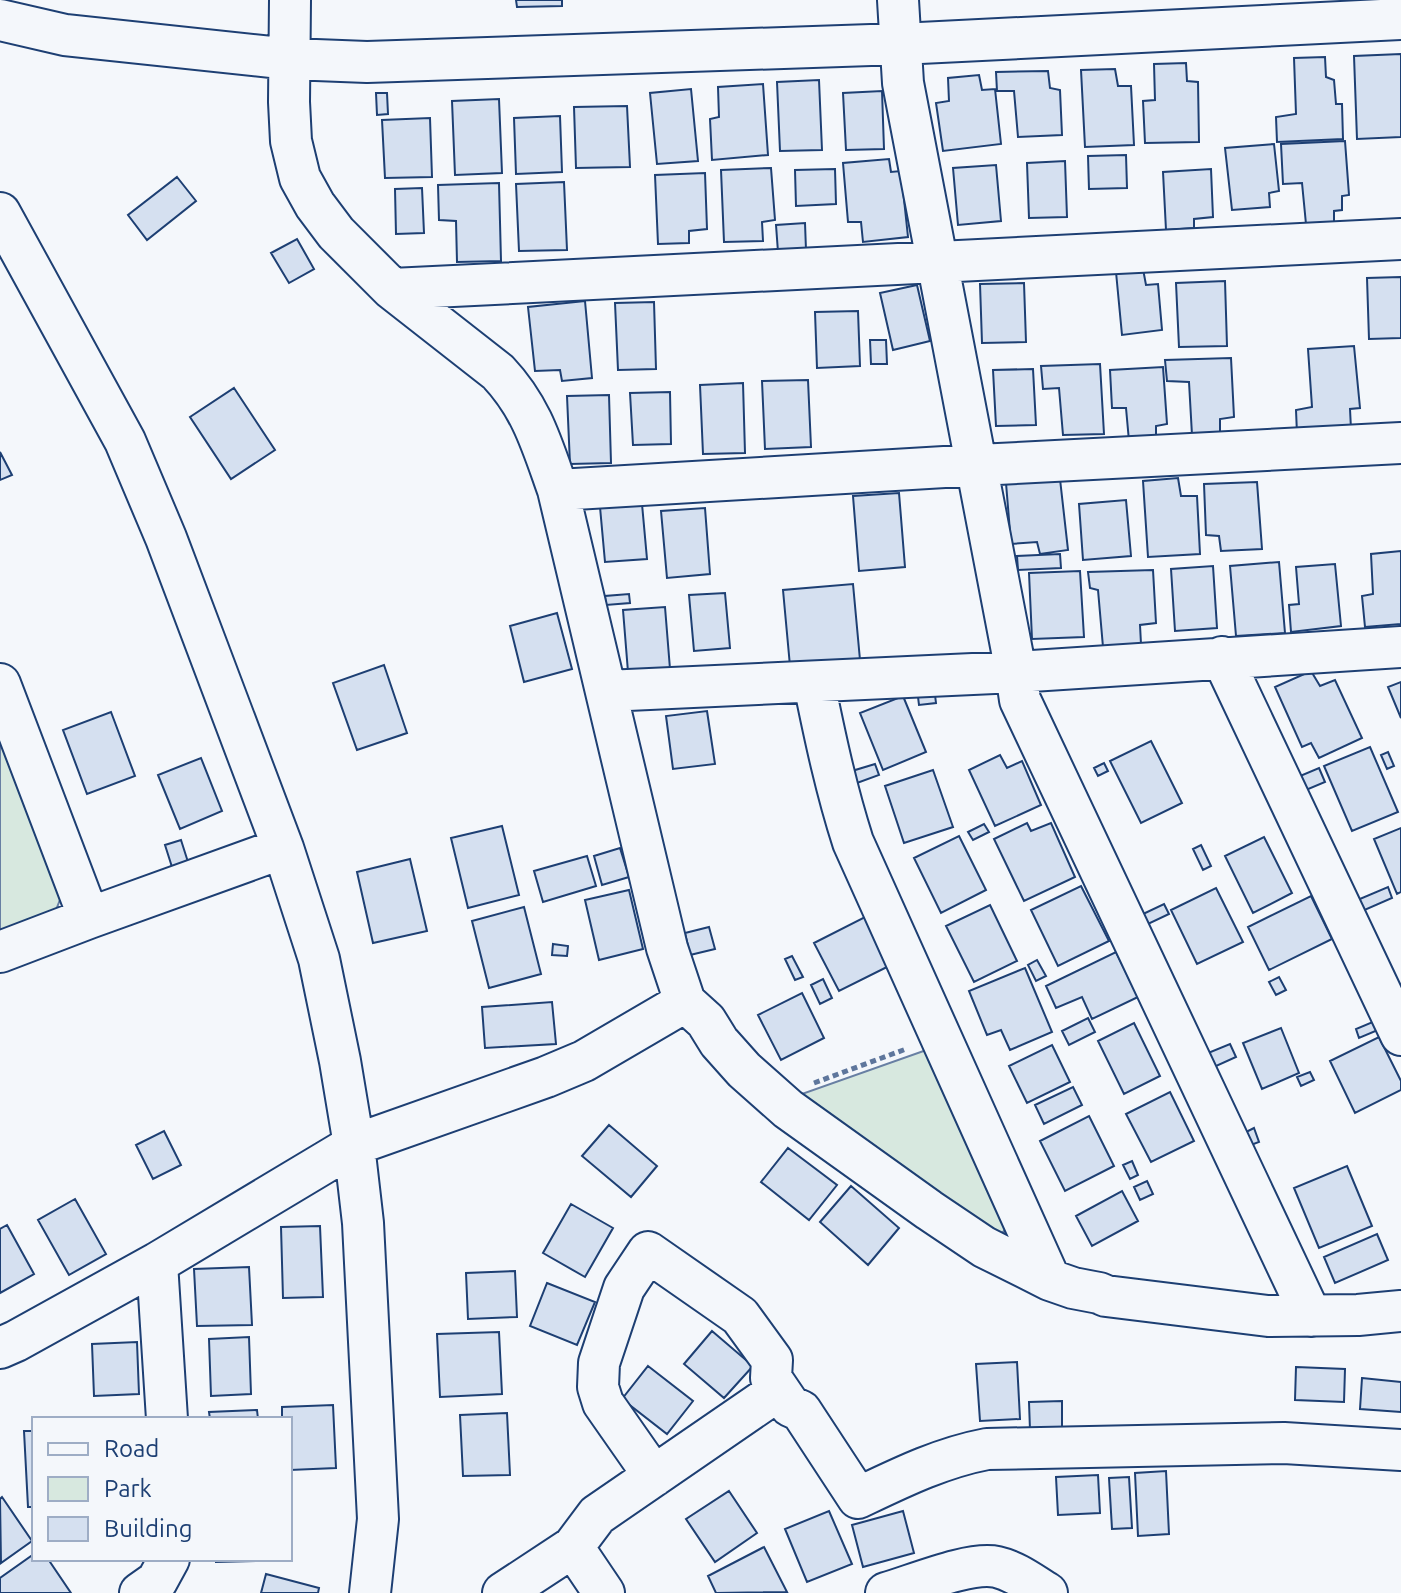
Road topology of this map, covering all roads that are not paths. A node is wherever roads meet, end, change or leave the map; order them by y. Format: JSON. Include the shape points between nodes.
{"nodes":[{"id":1,"x":290,"y":0,"type":"edge"},
{"id":2,"x":898,"y":0,"type":"edge"},
{"id":3,"x":1396,"y":0,"type":"edge"},
{"id":4,"x":1401,"y":19,"type":"edge"},
{"id":5,"x":0,"y":20,"type":"edge"},
{"id":6,"x":1330,"y":23,"type":"junction"},
{"id":7,"x":900,"y":44,"type":"junction"},
{"id":8,"x":290,"y":59,"type":"junction"},
{"id":9,"x":0,"y":213,"type":"edge"},
{"id":10,"x":1401,"y":239,"type":"edge"},
{"id":11,"x":938,"y":261,"type":"junction"},
{"id":12,"x":392,"y":289,"type":"junction"},
{"id":13,"x":1401,"y":443,"type":"edge"},
{"id":14,"x":978,"y":465,"type":"junction"},
{"id":15,"x":558,"y":490,"type":"junction"},
{"id":16,"x":1401,"y":647,"type":"edge"},
{"id":17,"x":1222,"y":657,"type":"junction"},
{"id":18,"x":1016,"y":672,"type":"junction"},
{"id":19,"x":814,"y":683,"type":"junction"},
{"id":20,"x":0,"y":684,"type":"edge"},
{"id":21,"x":606,"y":691,"type":"junction"},
{"id":22,"x":283,"y":848,"type":"junction"},
{"id":23,"x":89,"y":918,"type":"junction"},
{"id":24,"x":0,"y":952,"type":"edge"},
{"id":25,"x":685,"y":1002,"type":"junction"},
{"id":26,"x":1401,"y":1035,"type":"edge"},
{"id":27,"x":354,"y":1145,"type":"junction"},
{"id":28,"x":157,"y":1263,"type":"junction"},
{"id":29,"x":1050,"y":1280,"type":"junction"},
{"id":30,"x":1401,"y":1311,"type":"edge"},
{"id":31,"x":1311,"y":1316,"type":"junction"},
{"id":32,"x":0,"y":1348,"type":"edge"},
{"id":33,"x":779,"y":1390,"type":"junction"},
{"id":34,"x":167,"y":1417,"type":"edge"},
{"id":35,"x":1401,"y":1450,"type":"edge"},
{"id":36,"x":654,"y":1476,"type":"junction"},
{"id":37,"x":573,"y":1547,"type":"junction"},
{"id":38,"x":168,"y":1561,"type":"edge"},
{"id":39,"x":140,"y":1593,"type":"edge"},
{"id":40,"x":370,"y":1593,"type":"edge"},
{"id":41,"x":503,"y":1593,"type":"edge"},
{"id":42,"x":604,"y":1593,"type":"edge"},
{"id":43,"x":886,"y":1593,"type":"edge"},
{"id":44,"x":1047,"y":1593,"type":"edge"}],
"edges":[{"from":1,"to":8,"type":"street"},
{"from":2,"to":7,"type":"street"},
{"from":3,"to":6,"type":"street"},
{"from":4,"to":6,"type":"street"},
{"from":5,"to":8,"type":"street","via":[[65,35]]},
{"from":6,"to":7,"type":"street"},
{"from":7,"to":8,"type":"street","via":[[367,62]]},
{"from":7,"to":11,"type":"street"},
{"from":8,"to":12,"type":"street","via":[[291,141],[300,178],[336,233]]},
{"from":9,"to":22,"type":"street","via":[[125,441]]},
{"from":10,"to":11,"type":"street"},
{"from":11,"to":12,"type":"street"},
{"from":11,"to":14,"type":"street"},
{"from":12,"to":15,"type":"street","via":[[511,385],[532,419]]},
{"from":13,"to":14,"type":"street"},
{"from":14,"to":15,"type":"street"},
{"from":14,"to":18,"type":"street"},
{"from":15,"to":21,"type":"street"},
{"from":16,"to":17,"type":"street"},
{"from":17,"to":18,"type":"street"},
{"from":17,"to":26,"type":"street"},
{"from":18,"to":19,"type":"street"},
{"from":18,"to":31,"type":"street","via":[[1020,700]]},
{"from":19,"to":21,"type":"street"},
{"from":19,"to":29,"type":"street","via":[[853,842]]},
{"from":20,"to":23,"type":"street"},
{"from":21,"to":25,"type":"street","via":[[667,948]]},
{"from":22,"to":23,"type":"street"},
{"from":22,"to":27,"type":"street","via":[[319,959]]},
{"from":23,"to":24,"type":"street"},
{"from":25,"to":27,"type":"street","via":[[584,1061]]},
{"from":25,"to":29,"type":"street","via":[[744,1070],[788,1109],[984,1247]]},
{"from":27,"to":28,"type":"street"},
{"from":27,"to":40,"type":"street","via":[[378,1519]]},
{"from":28,"to":32,"type":"street"},
{"from":28,"to":34,"type":"street"},
{"from":29,"to":31,"type":"street","via":[[1120,1298],[1268,1316]]},
{"from":30,"to":31,"type":"street"},
{"from":33,"to":35,"type":"street","via":[[801,1411],[858,1498],[944,1459],[987,1449],[1284,1443]]},
{"from":33,"to":36,"type":"street"},
{"from":33,"to":36,"type":"street","via":[[771,1378],[772,1360],[740,1316],[648,1252],[624,1288],[599,1363],[598,1387],[603,1403]]},
{"from":36,"to":37,"type":"street","via":[[597,1515]]},
{"from":37,"to":41,"type":"street"},
{"from":37,"to":42,"type":"street"},
{"from":38,"to":39,"type":"street","via":[[157,1581]]},
{"from":43,"to":44,"type":"street","via":[[983,1565],[1008,1571]]}]}
